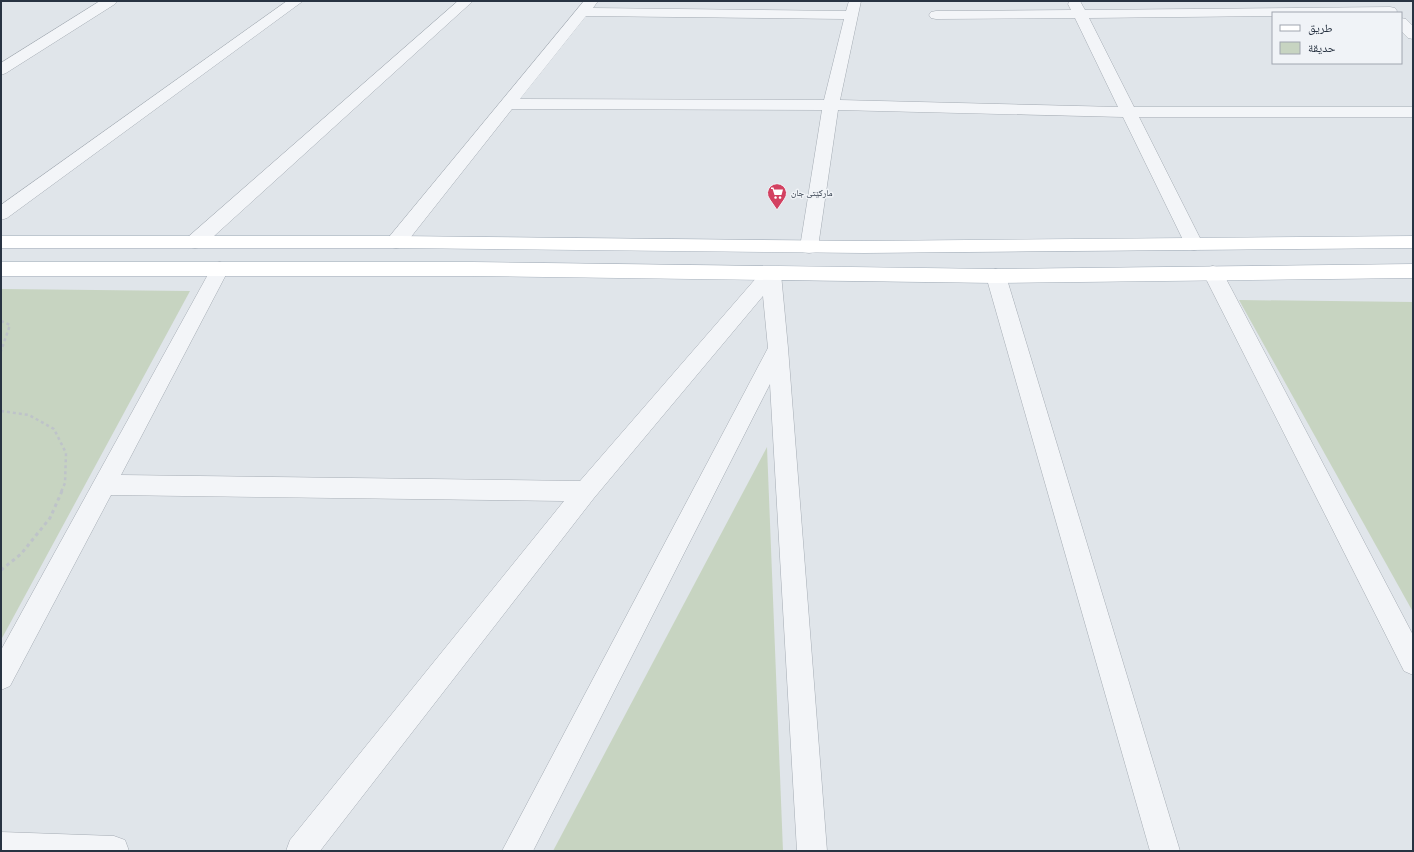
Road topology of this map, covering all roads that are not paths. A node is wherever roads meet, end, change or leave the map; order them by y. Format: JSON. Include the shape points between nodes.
{"nodes":[{"id":1,"x":110,"y":1,"type":"edge"},
{"id":2,"x":296,"y":1,"type":"edge"},
{"id":3,"x":466,"y":1,"type":"edge"},
{"id":4,"x":1235,"y":6,"type":"edge"},
{"id":5,"x":586,"y":7,"type":"edge"},
{"id":6,"x":854,"y":8,"type":"edge"},
{"id":7,"x":1077,"y":8,"type":"edge"},
{"id":8,"x":1388,"y":8,"type":"edge"},
{"id":9,"x":936,"y":15,"type":"dead end"},
{"id":10,"x":1402,"y":23,"type":"edge"},
{"id":11,"x":1413,"y":34,"type":"edge"},
{"id":12,"x":1,"y":70,"type":"edge"},
{"id":13,"x":508,"y":104,"type":"junction"},
{"id":14,"x":832,"y":105,"type":"junction"},
{"id":15,"x":1128,"y":112,"type":"junction"},
{"id":16,"x":1413,"y":112,"type":"edge"},
{"id":17,"x":1,"y":214,"type":"edge"},
{"id":18,"x":1,"y":242,"type":"edge"},
{"id":19,"x":195,"y":242,"type":"junction"},
{"id":20,"x":396,"y":242,"type":"junction"},
{"id":21,"x":1413,"y":242,"type":"edge"},
{"id":22,"x":1194,"y":244,"type":"junction"},
{"id":23,"x":809,"y":246,"type":"junction"},
{"id":24,"x":918,"y":246,"type":"junction"},
{"id":25,"x":975,"y":246,"type":"junction"},
{"id":26,"x":1,"y":269,"type":"edge"},
{"id":27,"x":220,"y":269,"type":"junction"},
{"id":28,"x":1413,"y":270,"type":"edge"},
{"id":29,"x":1213,"y":273,"type":"junction"},
{"id":30,"x":771,"y":274,"type":"junction"},
{"id":31,"x":919,"y":276,"type":"junction"},
{"id":32,"x":986,"y":276,"type":"junction"},
{"id":33,"x":778,"y":348,"type":"junction"},
{"id":34,"x":103,"y":485,"type":"junction"},
{"id":35,"x":586,"y":491,"type":"junction"},
{"id":36,"x":1413,"y":662,"type":"edge"},
{"id":37,"x":1,"y":676,"type":"edge"},
{"id":38,"x":1,"y":847,"type":"edge"},
{"id":39,"x":114,"y":851,"type":"edge"},
{"id":40,"x":301,"y":851,"type":"edge"},
{"id":41,"x":517,"y":851,"type":"edge"},
{"id":42,"x":812,"y":851,"type":"edge"},
{"id":43,"x":1165,"y":851,"type":"edge"}],
"edges":[{"from":1,"to":12,"type":"street"},
{"from":2,"to":17,"type":"street"},
{"from":3,"to":19,"type":"street"},
{"from":4,"to":7,"type":"street"},
{"from":4,"to":8,"type":"street"},
{"from":5,"to":6,"type":"street"},
{"from":5,"to":13,"type":"street"},
{"from":6,"to":14,"type":"street"},
{"from":7,"to":9,"type":"street"},
{"from":7,"to":15,"type":"street"},
{"from":10,"to":11,"type":"street"},
{"from":13,"to":14,"type":"street"},
{"from":13,"to":20,"type":"street"},
{"from":14,"to":15,"type":"street"},
{"from":14,"to":23,"type":"street"},
{"from":15,"to":16,"type":"street"},
{"from":15,"to":22,"type":"street"},
{"from":18,"to":19,"type":"main road"},
{"from":19,"to":20,"type":"main road"},
{"from":20,"to":23,"type":"main road"},
{"from":21,"to":22,"type":"main road"},
{"from":22,"to":25,"type":"main road"},
{"from":23,"to":24,"type":"main road"},
{"from":24,"to":25,"type":"main road"},
{"from":24,"to":31,"type":"main road","via":[[929,254],[932,260],[929,270]]},
{"from":25,"to":32,"type":"main road","via":[[967,249],[963,255],[963,263],[968,270]]},
{"from":26,"to":27,"type":"main road"},
{"from":27,"to":30,"type":"main road","via":[[472,269]]},
{"from":27,"to":34,"type":"street"},
{"from":28,"to":29,"type":"main road"},
{"from":29,"to":32,"type":"main road"},
{"from":29,"to":36,"type":"street"},
{"from":30,"to":31,"type":"main road"},
{"from":30,"to":33,"type":"street"},
{"from":30,"to":35,"type":"street"},
{"from":31,"to":32,"type":"main road"},
{"from":32,"to":43,"type":"street"},
{"from":33,"to":41,"type":"street"},
{"from":33,"to":42,"type":"street"},
{"from":34,"to":35,"type":"street"},
{"from":34,"to":37,"type":"street"},
{"from":35,"to":40,"type":"street"},
{"from":38,"to":39,"type":"street"}]}
